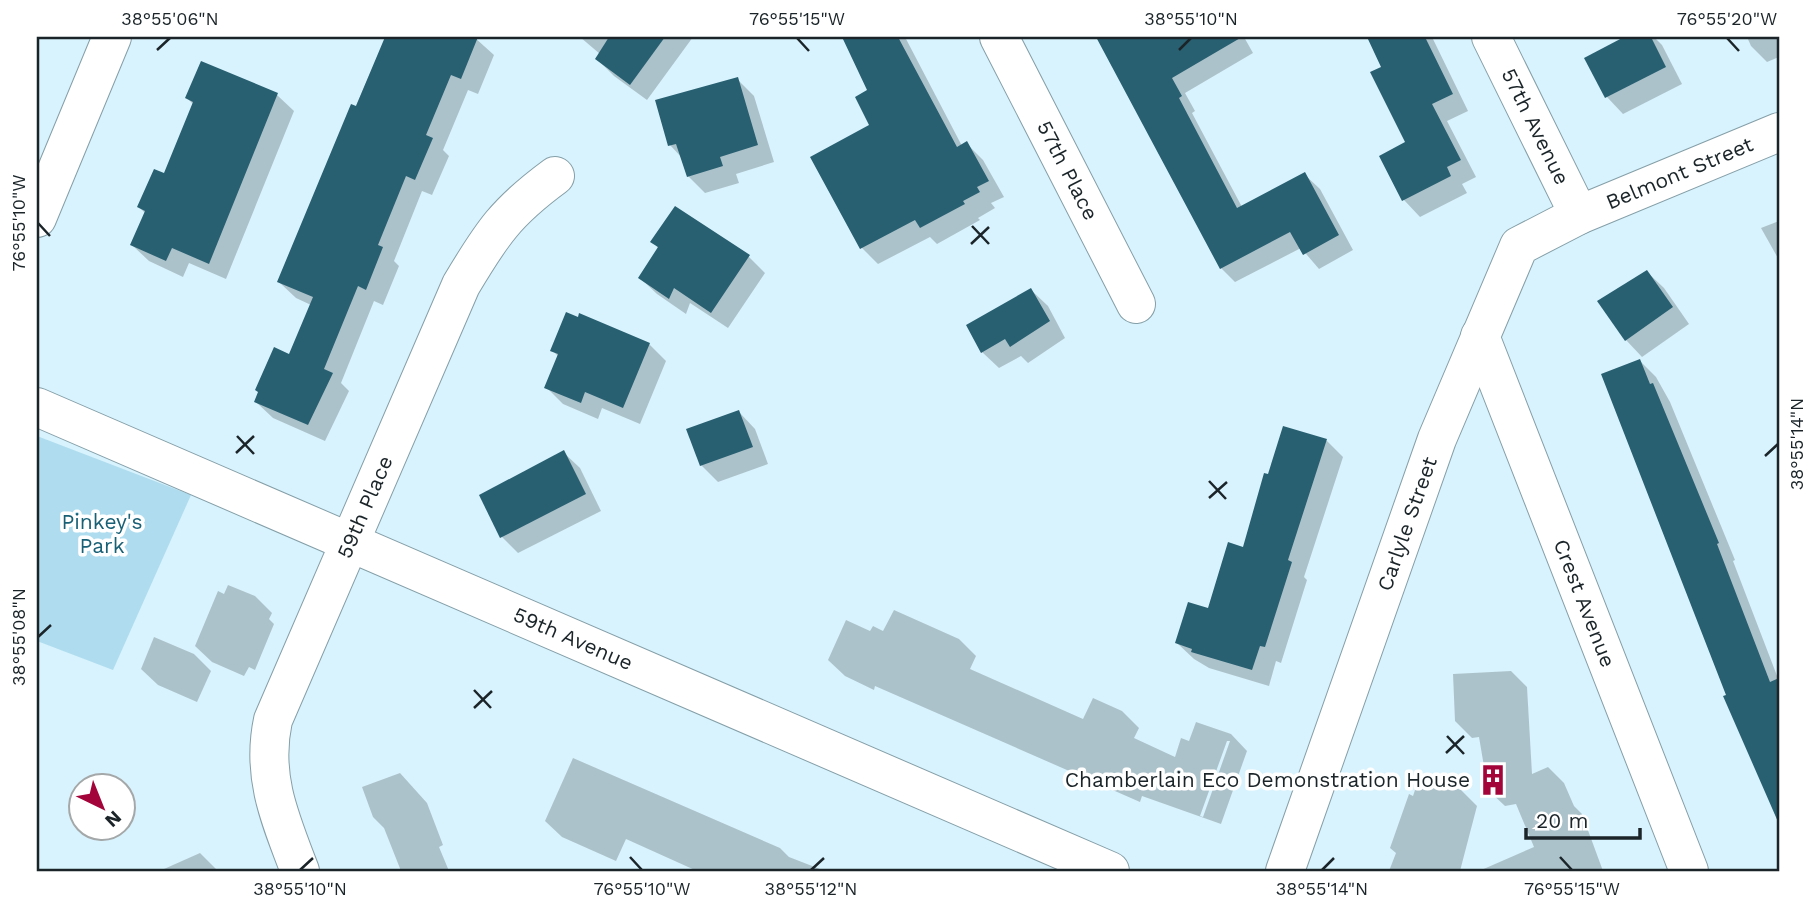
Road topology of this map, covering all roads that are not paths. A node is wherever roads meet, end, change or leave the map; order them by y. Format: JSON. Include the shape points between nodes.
{"nodes":[{"id":1,"x":112,"y":37,"type":"edge"},
{"id":2,"x":999,"y":37,"type":"edge"},
{"id":3,"x":1491,"y":37,"type":"edge"},
{"id":4,"x":1779,"y":132,"type":"edge"},
{"id":5,"x":555,"y":176,"type":"dead end"},
{"id":6,"x":1579,"y":215,"type":"junction"},
{"id":7,"x":37,"y":218,"type":"edge"},
{"id":8,"x":1136,"y":304,"type":"dead end"},
{"id":9,"x":1480,"y":336,"type":"junction"},
{"id":10,"x":37,"y":407,"type":"edge"},
{"id":11,"x":351,"y":544,"type":"junction"},
{"id":12,"x":300,"y":871,"type":"edge"},
{"id":13,"x":1110,"y":871,"type":"edge"},
{"id":14,"x":1285,"y":871,"type":"edge"},
{"id":15,"x":1689,"y":871,"type":"edge"}],
"edges":[{"from":1,"to":7,"type":"street"},
{"from":2,"to":8,"type":"street","name":"57th Place"},
{"from":3,"to":6,"type":"street","name":"57th Avenue"},
{"from":4,"to":6,"type":"street","name":"Belmont Street"},
{"from":5,"to":11,"type":"street","name":"59th Place","via":[[517,204],[491,234],[461,285]]},
{"from":6,"to":9,"type":"street","name":"Carlyle Street","via":[[1518,246]]},
{"from":9,"to":14,"type":"street","name":"Carlyle Street","via":[[1437,439]]},
{"from":9,"to":15,"type":"street","name":"Crest Avenue"},
{"from":10,"to":11,"type":"street","name":"59th Avenue"},
{"from":11,"to":12,"type":"street","name":"59th Place","via":[[273,720],[267,755],[274,796]]},
{"from":11,"to":13,"type":"street","name":"59th Avenue"}]}
